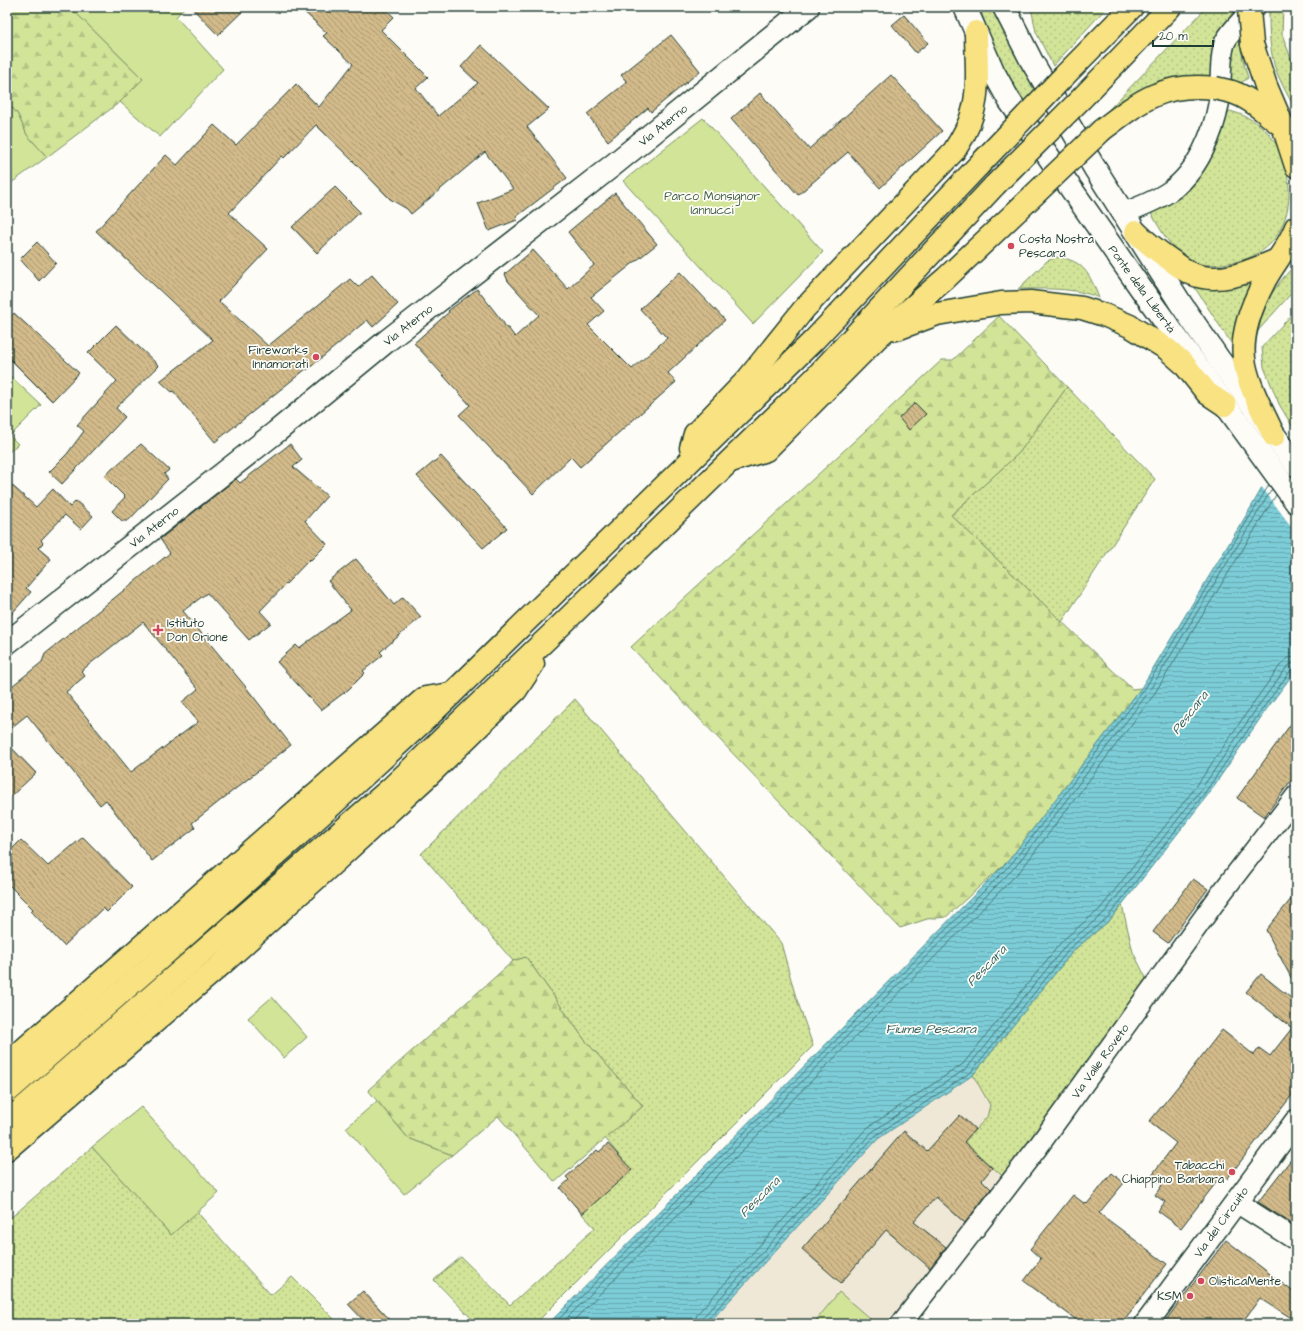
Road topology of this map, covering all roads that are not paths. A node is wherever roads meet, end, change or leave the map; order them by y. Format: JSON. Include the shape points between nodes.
{"nodes":[{"id":1,"x":808,"y":7,"type":"edge"},
{"id":2,"x":965,"y":7,"type":"edge"},
{"id":3,"x":1004,"y":7,"type":"edge"},
{"id":4,"x":1132,"y":7,"type":"edge"},
{"id":5,"x":1170,"y":7,"type":"edge"},
{"id":6,"x":1251,"y":8,"type":"edge"},
{"id":7,"x":976,"y":32,"type":"junction"},
{"id":8,"x":1283,"y":126,"type":"junction"},
{"id":9,"x":1296,"y":166,"type":"edge"},
{"id":10,"x":1124,"y":213,"type":"junction"},
{"id":11,"x":1296,"y":227,"type":"edge"},
{"id":12,"x":1136,"y":232,"type":"junction"},
{"id":13,"x":1276,"y":260,"type":"junction"},
{"id":14,"x":879,"y":336,"type":"junction"},
{"id":15,"x":1198,"y":374,"type":"junction"},
{"id":16,"x":1225,"y":405,"type":"joint"},
{"id":17,"x":1274,"y":436,"type":"junction"},
{"id":18,"x":729,"y":462,"type":"junction"},
{"id":19,"x":686,"y":464,"type":"junction"},
{"id":20,"x":1296,"y":465,"type":"edge"},
{"id":21,"x":1296,"y":502,"type":"edge"},
{"id":22,"x":555,"y":631,"type":"junction"},
{"id":23,"x":7,"y":642,"type":"edge"},
{"id":24,"x":451,"y":694,"type":"junction"},
{"id":25,"x":1296,"y":796,"type":"edge"},
{"id":26,"x":7,"y":1064,"type":"edge"},
{"id":27,"x":7,"y":1092,"type":"edge"},
{"id":28,"x":1296,"y":1121,"type":"edge"},
{"id":29,"x":7,"y":1122,"type":"edge"},
{"id":30,"x":7,"y":1149,"type":"edge"},
{"id":31,"x":1236,"y":1202,"type":"junction"},
{"id":32,"x":1296,"y":1240,"type":"edge"},
{"id":33,"x":900,"y":1324,"type":"edge"},
{"id":34,"x":1146,"y":1324,"type":"edge"}],
"edges":[{"from":1,"to":23,"type":"main road","name":"Via Aterno","via":[[612,166],[400,330],[276,432]]},
{"from":2,"to":7,"type":"main road","name":"Ponte della Libertà"},
{"from":3,"to":10,"type":"main road","name":"Ponte della Libertà","via":[[1031,60]]},
{"from":4,"to":19,"type":"highway","bridge":true,"via":[[814,340]]},
{"from":5,"to":18,"type":"highway","bridge":true,"via":[[995,185],[813,380]]},
{"from":6,"to":8,"type":"highway","bridge":true,"via":[[1252,44]]},
{"from":6,"to":10,"type":"street","via":[[1226,41],[1221,65],[1219,101],[1211,134],[1191,170],[1171,191]]},
{"from":7,"to":15,"type":"main road","name":"Ponte della Libertà","via":[[1009,100]]},
{"from":7,"to":19,"type":"highway","via":[[975,103],[967,129],[954,151],[804,309],[747,380],[695,434]]},
{"from":8,"to":9,"type":"highway"},
{"from":8,"to":14,"type":"highway","bridge":true,"via":[[1240,94],[1197,86],[1180,87],[1158,93],[1133,106],[1102,130],[946,278]]},
{"from":10,"to":12,"type":"main road","name":"Ponte della Libertà"},
{"from":11,"to":13,"type":"highway"},
{"from":12,"to":13,"type":"highway","via":[[1150,246],[1183,269],[1205,277],[1244,273]]},
{"from":12,"to":17,"type":"main road","name":"Ponte della Libertà","via":[[1181,304]]},
{"from":13,"to":17,"type":"highway","via":[[1251,311],[1244,358],[1254,393]]},
{"from":14,"to":15,"type":"highway","via":[[936,314],[1001,304],[1059,304],[1082,308],[1130,326],[1167,349]]},
{"from":14,"to":18,"type":"highway","via":[[766,450]]},
{"from":15,"to":16,"type":"highway","via":[[1207,393]]},
{"from":16,"to":21,"type":"main road"},
{"from":17,"to":20,"type":"main road","name":"Ponte della Libertà"},
{"from":18,"to":22,"type":"highway"},
{"from":19,"to":24,"type":"highway"},
{"from":22,"to":29,"type":"highway","via":[[390,788]]},
{"from":22,"to":30,"type":"highway","via":[[516,690],[427,777],[223,963]]},
{"from":24,"to":26,"type":"highway","via":[[425,698]]},
{"from":24,"to":27,"type":"highway","via":[[328,810]]},
{"from":25,"to":33,"type":"street","name":"Via Valle Roveto","via":[[1220,895],[1037,1148]]},
{"from":28,"to":31,"type":"main road","name":"Via del Circuito"},
{"from":31,"to":32,"type":"street"},
{"from":31,"to":34,"type":"main road","name":"Via del Circuito"}]}
